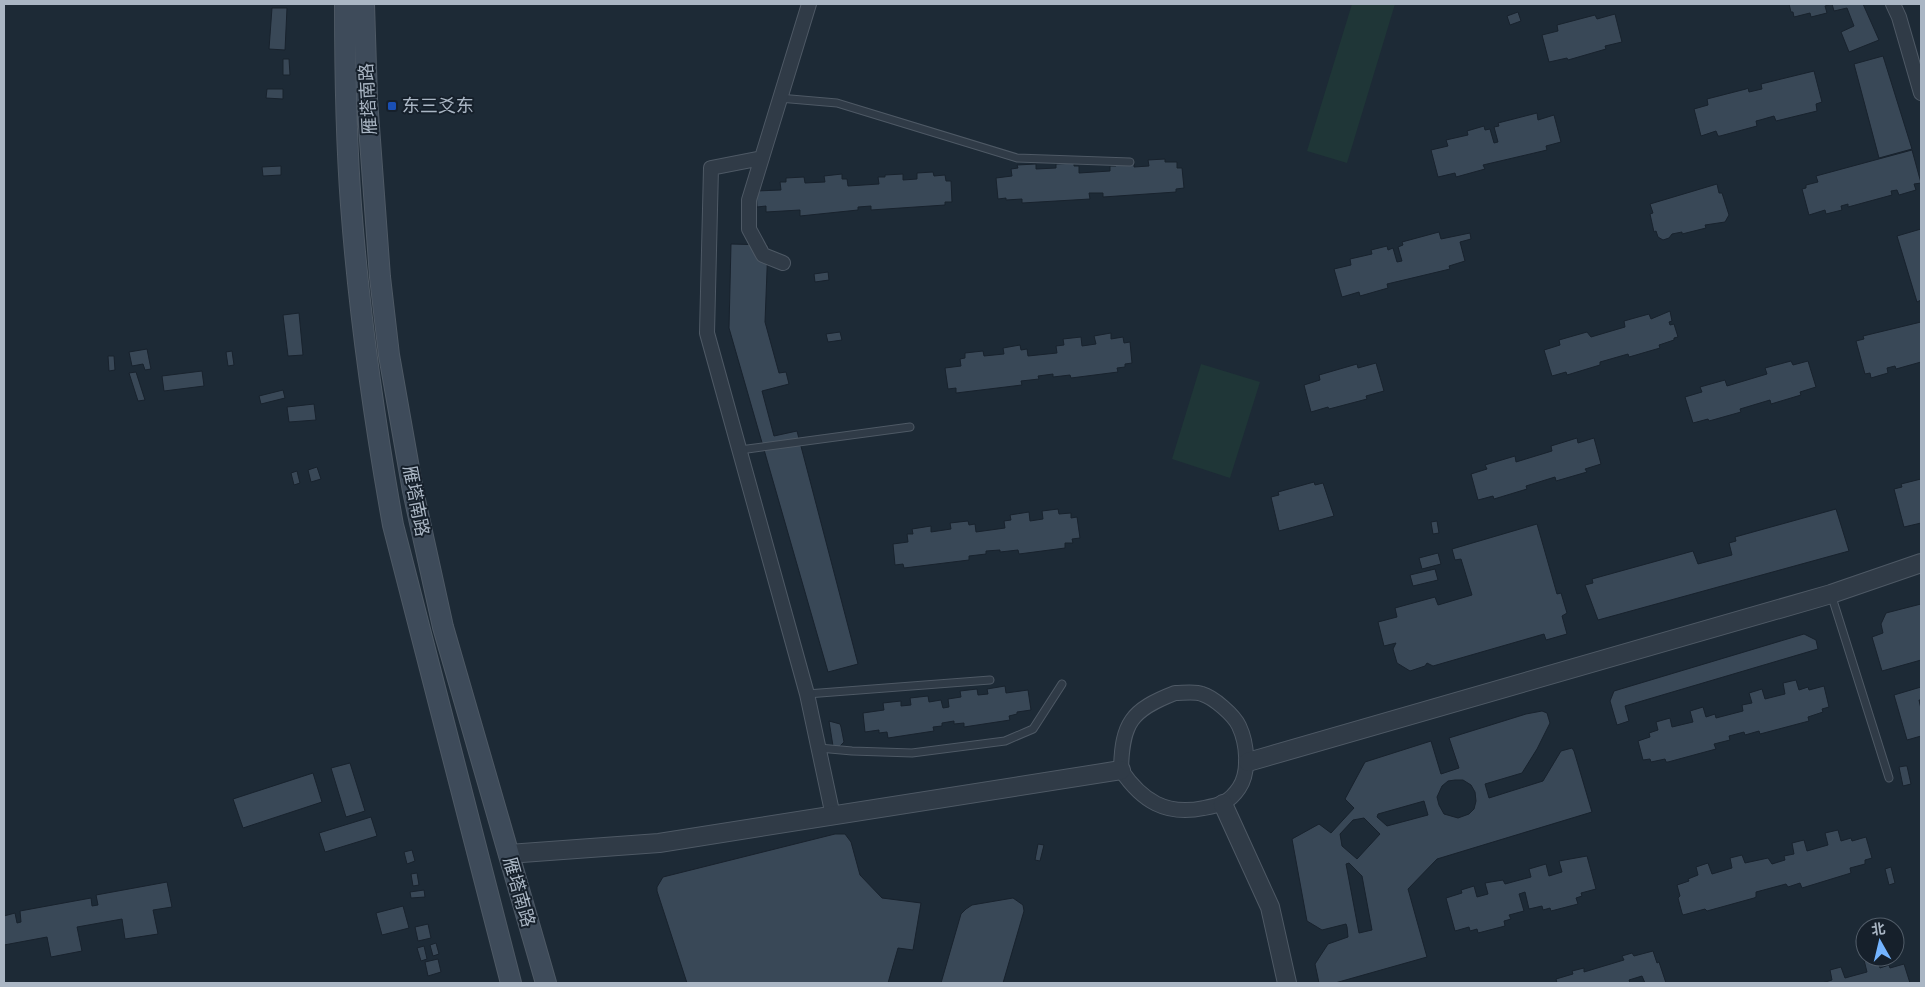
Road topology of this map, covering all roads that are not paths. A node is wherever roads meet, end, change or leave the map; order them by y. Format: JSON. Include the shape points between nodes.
{"nodes":[{"id":1,"x":345,"y":4,"type":"edge"},
{"id":2,"x":364,"y":4,"type":"edge"},
{"id":3,"x":809,"y":4,"type":"edge"},
{"id":4,"x":1893,"y":4,"type":"edge"},
{"id":5,"x":1921,"y":93,"type":"edge"},
{"id":6,"x":779,"y":98,"type":"junction"},
{"id":7,"x":762,"y":158,"type":"junction"},
{"id":8,"x":1130,"y":162,"type":"dead end"},
{"id":9,"x":783,"y":262,"type":"dead end"},
{"id":10,"x":910,"y":426,"type":"dead end"},
{"id":11,"x":740,"y":450,"type":"junction"},
{"id":12,"x":1921,"y":563,"type":"edge"},
{"id":13,"x":1831,"y":594,"type":"junction"},
{"id":14,"x":990,"y":680,"type":"dead end"},
{"id":15,"x":1062,"y":684,"type":"dead end"},
{"id":16,"x":806,"y":694,"type":"junction"},
{"id":17,"x":819,"y":748,"type":"junction"},
{"id":18,"x":1248,"y":762,"type":"junction"},
{"id":19,"x":1121,"y":770,"type":"junction"},
{"id":20,"x":1888,"y":778,"type":"dead end"},
{"id":21,"x":1223,"y":804,"type":"junction"},
{"id":22,"x":833,"y":816,"type":"junction"},
{"id":23,"x":508,"y":854,"type":"junction"},
{"id":24,"x":511,"y":983,"type":"edge"},
{"id":25,"x":546,"y":983,"type":"edge"},
{"id":26,"x":1288,"y":983,"type":"edge"}],
"edges":[{"from":1,"to":24,"type":"main road","name":"雁塔南路","via":[[351,204],[360,303],[382,468],[395,535]]},
{"from":2,"to":23,"type":"main road","name":"雁塔南路","via":[[373,188],[389,355],[413,491],[443,627]]},
{"from":3,"to":6,"type":"street"},
{"from":4,"to":5,"type":"street"},
{"from":6,"to":7,"type":"street"},
{"from":6,"to":8,"type":"lane","via":[[837,103],[1017,158]]},
{"from":7,"to":9,"type":"street","via":[[750,200],[749,229],[763,255]]},
{"from":7,"to":11,"type":"street","via":[[711,168],[707,333]]},
{"from":10,"to":11,"type":"lane"},
{"from":11,"to":16,"type":"street"},
{"from":12,"to":13,"type":"street"},
{"from":13,"to":18,"type":"street"},
{"from":13,"to":20,"type":"lane"},
{"from":14,"to":16,"type":"lane"},
{"from":15,"to":17,"type":"lane","via":[[1033,729],[1005,741],[912,753]]},
{"from":16,"to":17,"type":"street"},
{"from":17,"to":22,"type":"street"},
{"from":18,"to":19,"type":"street","via":[[1239,725],[1222,706],[1201,693],[1175,693],[1140,710],[1130,724],[1121,747]]},
{"from":18,"to":21,"type":"street","via":[[1240,788]]},
{"from":19,"to":21,"type":"street","via":[[1138,792],[1164,807],[1177,811]]},
{"from":19,"to":22,"type":"street"},
{"from":21,"to":26,"type":"street","via":[[1270,907]]},
{"from":22,"to":23,"type":"street","via":[[659,843]]},
{"from":23,"to":25,"type":"main road","name":"雁塔南路"}]}
